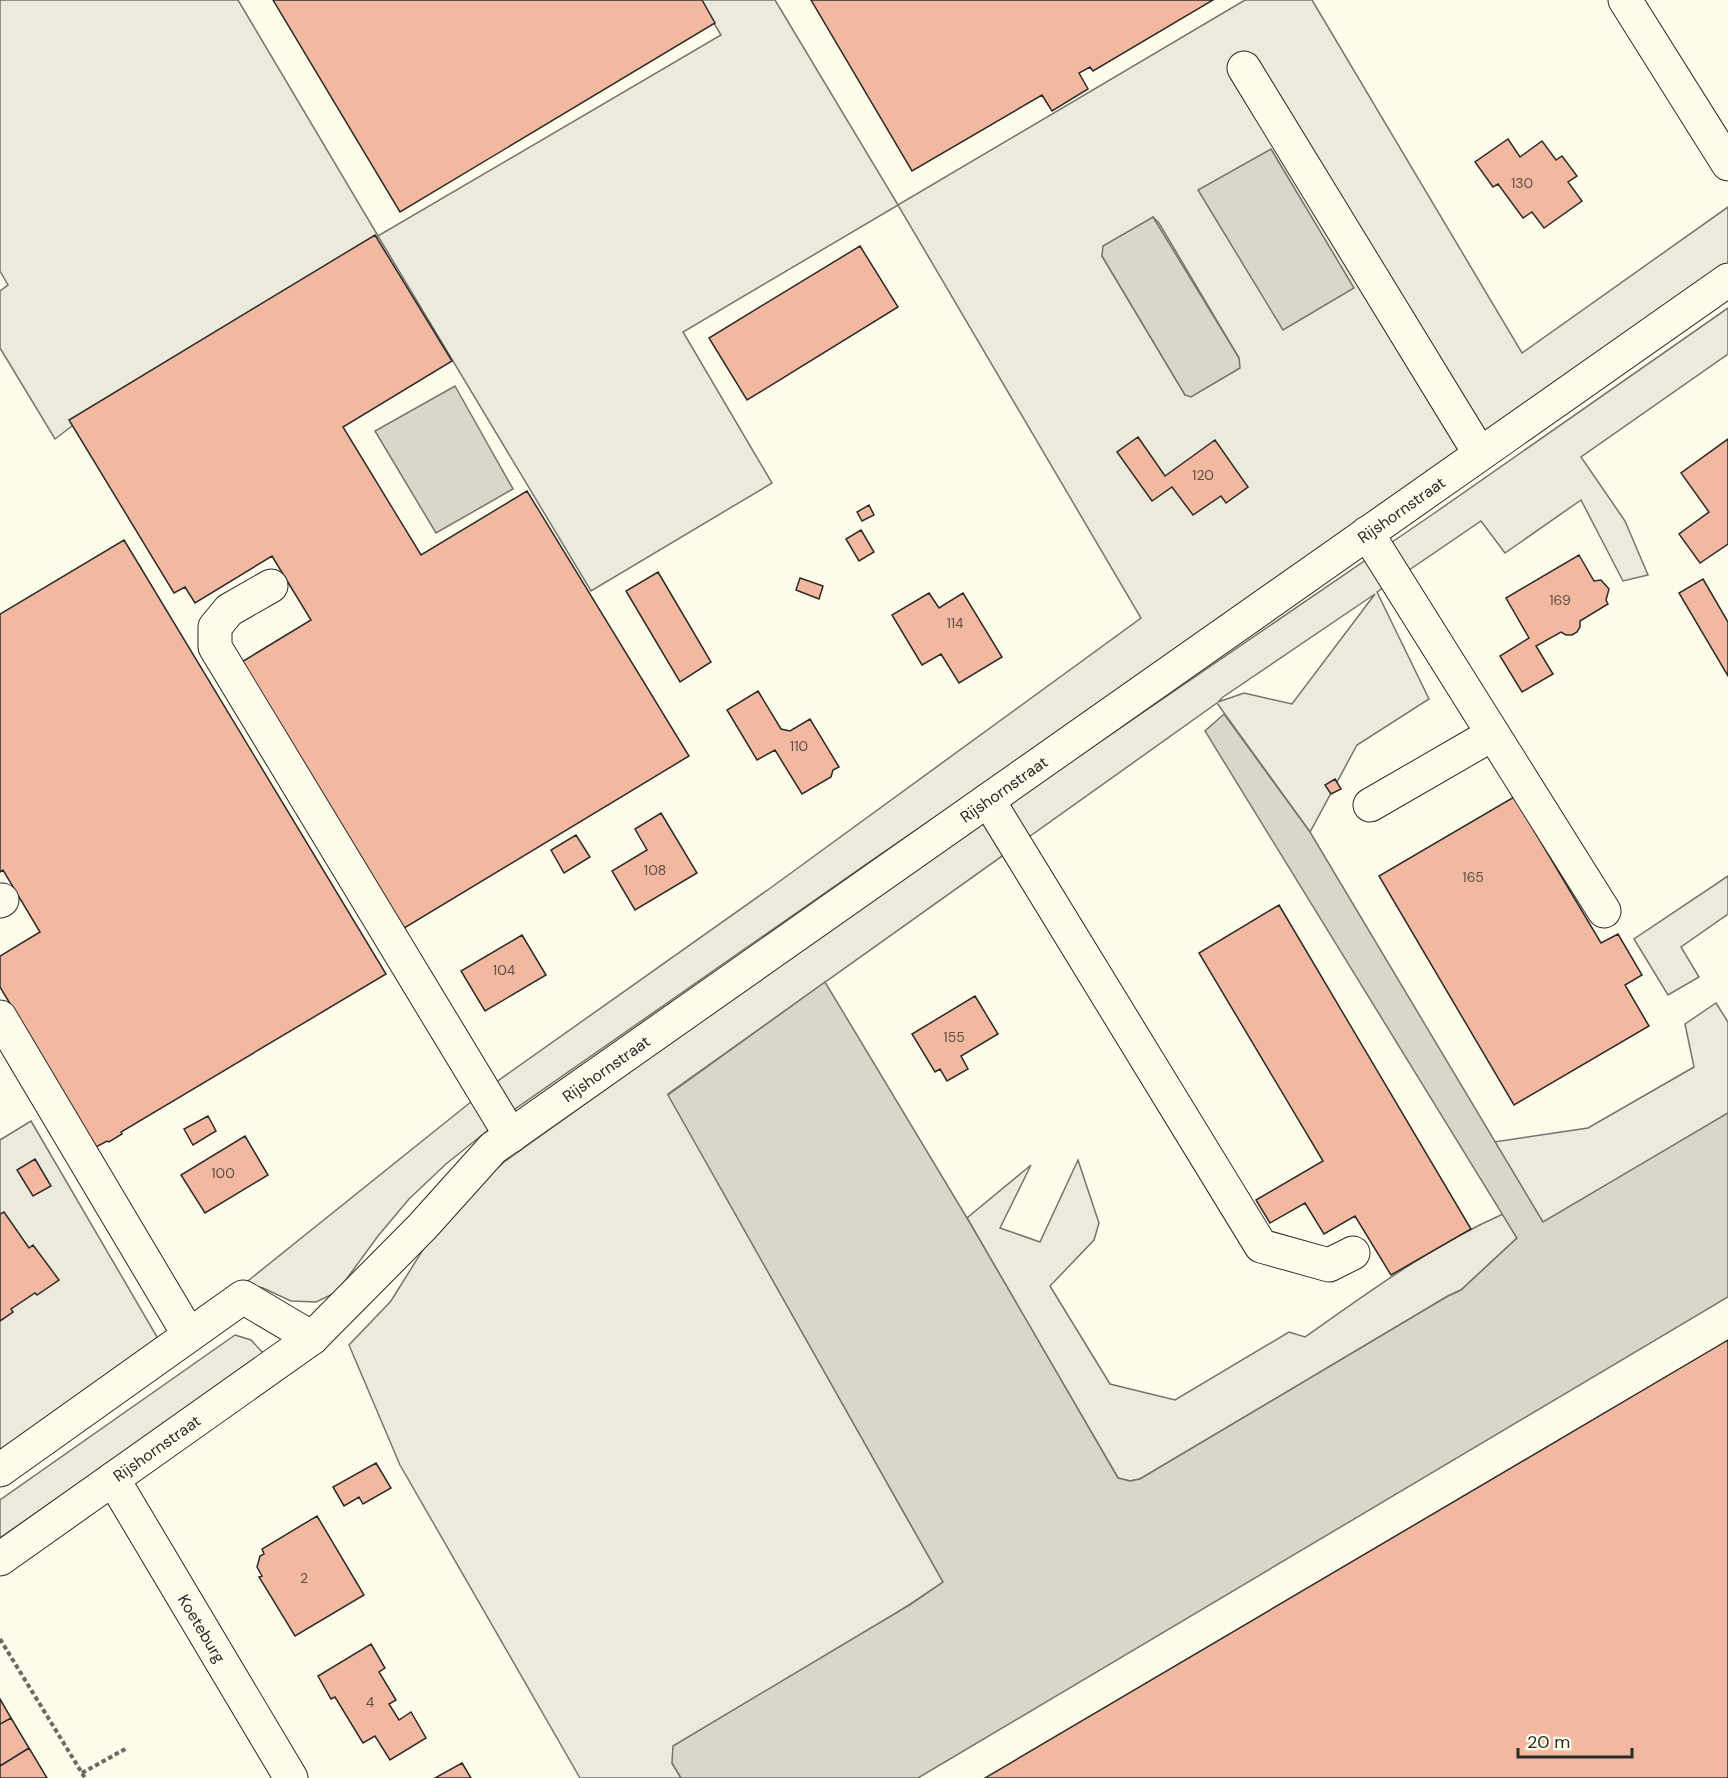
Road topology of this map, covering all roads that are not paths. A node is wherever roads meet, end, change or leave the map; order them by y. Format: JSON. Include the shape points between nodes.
{"nodes":[{"id":1,"x":1625,"y":0,"type":"edge"},
{"id":2,"x":1244,"y":68,"type":"dead end"},
{"id":3,"x":1728,"y":164,"type":"edge"},
{"id":4,"x":1728,"y":280,"type":"edge"},
{"id":5,"x":1480,"y":454,"type":"junction"},
{"id":6,"x":1367,"y":533,"type":"junction"},
{"id":7,"x":271,"y":586,"type":"dead end"},
{"id":8,"x":1493,"y":734,"type":"junction"},
{"id":9,"x":988,"y":800,"type":"junction"},
{"id":10,"x":1370,"y":805,"type":"dead end"},
{"id":11,"x":1604,"y":911,"type":"dead end"},
{"id":12,"x":0,"y":1017,"type":"edge"},
{"id":13,"x":511,"y":1136,"type":"junction"},
{"id":14,"x":1353,"y":1253,"type":"dead end"},
{"id":15,"x":189,"y":1335,"type":"junction"},
{"id":16,"x":312,"y":1338,"type":"junction"},
{"id":17,"x":0,"y":1470,"type":"edge"},
{"id":18,"x":113,"y":1479,"type":"junction"},
{"id":19,"x":0,"y":1559,"type":"edge"},
{"id":20,"x":291,"y":1778,"type":"edge"}],
"edges":[{"from":1,"to":3,"type":"street"},
{"from":2,"to":5,"type":"street"},
{"from":4,"to":5,"type":"street","name":"Rijshornstraat"},
{"from":5,"to":6,"type":"street","name":"Rijshornstraat"},
{"from":6,"to":8,"type":"street"},
{"from":6,"to":9,"type":"street","name":"Rijshornstraat"},
{"from":7,"to":13,"type":"street","via":[[229,610],[215,627],[215,646]]},
{"from":8,"to":10,"type":"street"},
{"from":8,"to":11,"type":"street"},
{"from":9,"to":13,"type":"street","name":"Rijshornstraat"},
{"from":9,"to":14,"type":"street","via":[[1261,1246],[1329,1265]]},
{"from":12,"to":15,"type":"street"},
{"from":13,"to":16,"type":"street","name":"Rijshornstraat","via":[[493,1148],[422,1227]]},
{"from":15,"to":16,"type":"street","via":[[243,1297]]},
{"from":15,"to":17,"type":"street"},
{"from":16,"to":18,"type":"street","name":"Rijshornstraat"},
{"from":18,"to":19,"type":"street","name":"Rijshornstraat"},
{"from":18,"to":20,"type":"street","name":"Koeteburg"}]}
